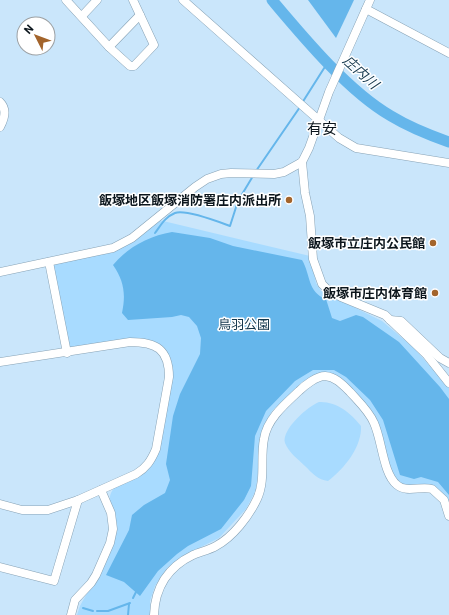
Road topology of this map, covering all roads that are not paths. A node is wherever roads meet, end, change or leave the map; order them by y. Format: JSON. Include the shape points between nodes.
{"nodes":[{"id":1,"x":66,"y":0,"type":"edge"},
{"id":2,"x":97,"y":0,"type":"edge"},
{"id":3,"x":133,"y":0,"type":"edge"},
{"id":4,"x":183,"y":0,"type":"edge"},
{"id":5,"x":370,"y":0,"type":"edge"},
{"id":6,"x":366,"y":9,"type":"junction"},
{"id":7,"x":140,"y":15,"type":"junction"},
{"id":8,"x":82,"y":16,"type":"junction"},
{"id":9,"x":109,"y":47,"type":"junction"},
{"id":10,"x":449,"y":53,"type":"edge"},
{"id":11,"x":0,"y":102,"type":"edge"},
{"id":12,"x":318,"y":120,"type":"junction"},
{"id":13,"x":0,"y":126,"type":"edge"},
{"id":14,"x":302,"y":162,"type":"junction"},
{"id":15,"x":449,"y":163,"type":"edge"},
{"id":16,"x":49,"y":262,"type":"junction"},
{"id":17,"x":0,"y":272,"type":"edge"},
{"id":18,"x":390,"y":320,"type":"junction"},
{"id":19,"x":67,"y":352,"type":"junction"},
{"id":20,"x":0,"y":362,"type":"edge"},
{"id":21,"x":449,"y":363,"type":"edge"},
{"id":22,"x":449,"y":383,"type":"edge"},
{"id":23,"x":101,"y":490,"type":"junction"},
{"id":24,"x":78,"y":500,"type":"junction"},
{"id":25,"x":0,"y":504,"type":"edge"},
{"id":26,"x":449,"y":516,"type":"edge"},
{"id":27,"x":0,"y":567,"type":"edge"},
{"id":28,"x":71,"y":615,"type":"edge"},
{"id":29,"x":154,"y":615,"type":"edge"}],
"edges":[{"from":1,"to":8,"type":"street"},
{"from":2,"to":8,"type":"street"},
{"from":3,"to":7,"type":"street"},
{"from":4,"to":12,"type":"street"},
{"from":5,"to":6,"type":"street"},
{"from":6,"to":10,"type":"street"},
{"from":6,"to":12,"type":"street"},
{"from":7,"to":9,"type":"street"},
{"from":7,"to":9,"type":"street","via":[[154,45],[134,66],[130,66]]},
{"from":8,"to":9,"type":"street"},
{"from":11,"to":13,"type":"street","via":[[5,113]]},
{"from":12,"to":14,"type":"street"},
{"from":12,"to":15,"type":"street","via":[[339,138],[356,148]]},
{"from":14,"to":16,"type":"street","via":[[284,172],[274,174],[221,174],[207,179],[124,244]]},
{"from":14,"to":18,"type":"street","via":[[310,216],[311,247],[322,284],[342,297],[379,311]]},
{"from":16,"to":17,"type":"street"},
{"from":16,"to":19,"type":"street"},
{"from":18,"to":21,"type":"street","via":[[401,321],[440,358]]},
{"from":18,"to":22,"type":"street","via":[[426,354]]},
{"from":19,"to":20,"type":"street"},
{"from":19,"to":23,"type":"street","via":[[143,342],[150,343],[161,351],[169,365],[159,436],[152,459],[136,474]]},
{"from":23,"to":24,"type":"street"},
{"from":23,"to":28,"type":"street","via":[[111,513],[113,529],[110,543],[96,575],[75,600]]},
{"from":24,"to":25,"type":"street","via":[[48,510],[22,510]]},
{"from":24,"to":27,"type":"street","via":[[54,581]]},
{"from":26,"to":29,"type":"street","via":[[444,500],[432,488],[405,489],[395,484],[389,474],[375,424],[368,411],[335,379],[320,377],[290,399],[267,428],[261,488],[244,518],[230,536],[216,546],[176,565],[166,576],[158,592]]}]}
